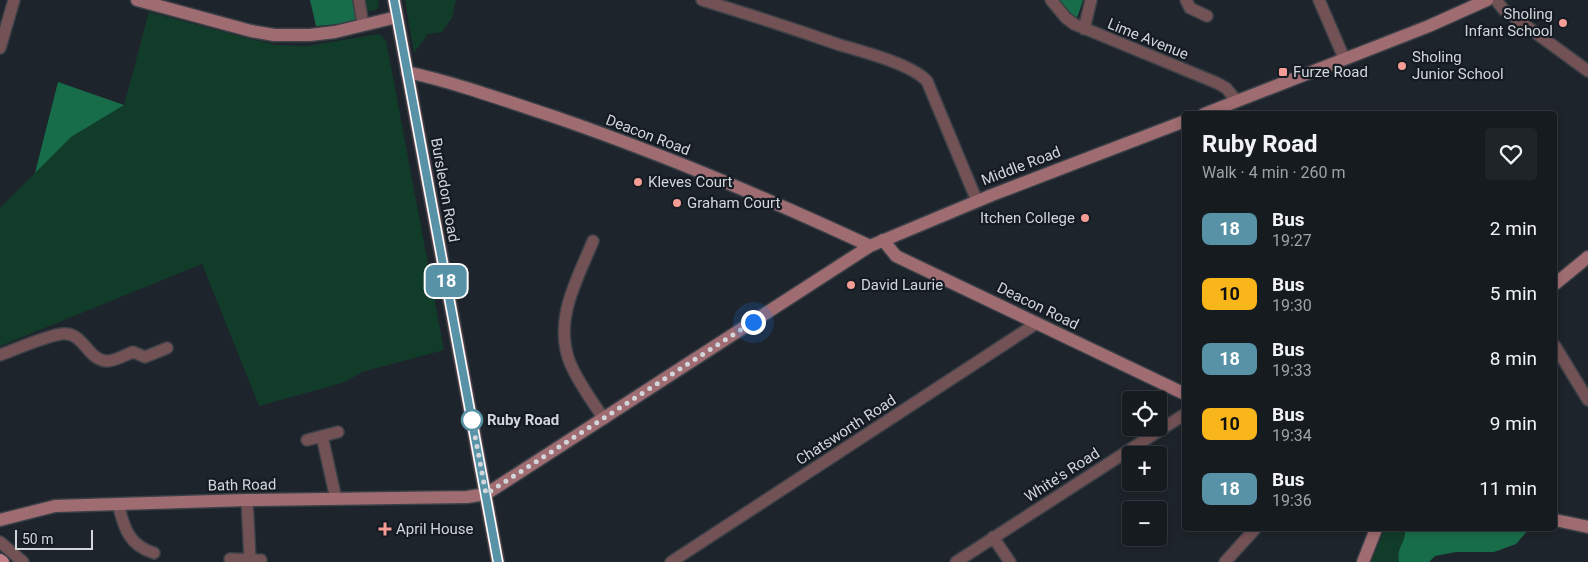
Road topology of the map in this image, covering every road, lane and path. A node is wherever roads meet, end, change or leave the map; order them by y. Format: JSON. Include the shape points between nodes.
{"nodes":[{"id":1,"x":14,"y":0,"type":"edge"},
{"id":2,"x":137,"y":0,"type":"edge"},
{"id":3,"x":359,"y":0,"type":"edge"},
{"id":4,"x":394,"y":0,"type":"edge"},
{"id":5,"x":702,"y":0,"type":"edge"},
{"id":6,"x":1051,"y":0,"type":"edge"},
{"id":7,"x":1092,"y":0,"type":"edge"},
{"id":8,"x":1186,"y":0,"type":"edge"},
{"id":9,"x":1319,"y":0,"type":"edge"},
{"id":10,"x":1487,"y":0,"type":"edge"},
{"id":11,"x":1496,"y":0,"type":"edge"},
{"id":12,"x":1207,"y":16,"type":"dead end"},
{"id":13,"x":397,"y":17,"type":"junction"},
{"id":14,"x":363,"y":25,"type":"junction"},
{"id":15,"x":1084,"y":29,"type":"junction"},
{"id":16,"x":0,"y":48,"type":"edge"},
{"id":17,"x":1344,"y":58,"type":"junction"},
{"id":18,"x":1588,"y":71,"type":"edge"},
{"id":19,"x":407,"y":72,"type":"junction"},
{"id":20,"x":1237,"y":101,"type":"junction"},
{"id":21,"x":1212,"y":111,"type":"edge"},
{"id":22,"x":1182,"y":122,"type":"edge"},
{"id":23,"x":977,"y":201,"type":"junction"},
{"id":24,"x":883,"y":240,"type":"junction"},
{"id":25,"x":593,"y":241,"type":"dead end"},
{"id":26,"x":870,"y":246,"type":"junction"},
{"id":27,"x":1588,"y":256,"type":"edge"},
{"id":28,"x":1557,"y":282,"type":"edge"},
{"id":29,"x":1037,"y":323,"type":"junction"},
{"id":30,"x":167,"y":348,"type":"dead end"},
{"id":31,"x":1557,"y":349,"type":"edge"},
{"id":32,"x":0,"y":356,"type":"edge"},
{"id":33,"x":1182,"y":393,"type":"edge"},
{"id":34,"x":1588,"y":400,"type":"edge"},
{"id":35,"x":1182,"y":416,"type":"edge"},
{"id":36,"x":604,"y":419,"type":"junction"},
{"id":37,"x":338,"y":432,"type":"dead end"},
{"id":38,"x":322,"y":436,"type":"junction"},
{"id":39,"x":307,"y":440,"type":"dead end"},
{"id":40,"x":486,"y":494,"type":"junction"},
{"id":41,"x":336,"y":499,"type":"junction"},
{"id":42,"x":247,"y":500,"type":"junction"},
{"id":43,"x":118,"y":504,"type":"junction"},
{"id":44,"x":0,"y":520,"type":"edge"},
{"id":45,"x":1557,"y":520,"type":"edge"},
{"id":46,"x":1588,"y":527,"type":"edge"},
{"id":47,"x":1253,"y":531,"type":"edge"},
{"id":48,"x":1375,"y":531,"type":"edge"},
{"id":49,"x":994,"y":537,"type":"junction"},
{"id":50,"x":0,"y":542,"type":"edge"},
{"id":51,"x":154,"y":552,"type":"dead end"},
{"id":52,"x":230,"y":559,"type":"dead end"},
{"id":53,"x":23,"y":562,"type":"edge"},
{"id":54,"x":498,"y":562,"type":"edge"},
{"id":55,"x":671,"y":562,"type":"edge"},
{"id":56,"x":956,"y":562,"type":"edge"},
{"id":57,"x":1010,"y":562,"type":"edge"},
{"id":58,"x":1225,"y":562,"type":"edge"},
{"id":59,"x":1362,"y":562,"type":"edge"}],
"edges":[{"from":1,"to":16,"type":"street"},
{"from":2,"to":14,"type":"street","via":[[251,31],[274,34],[310,35]]},
{"from":3,"to":14,"type":"street"},
{"from":4,"to":13,"type":"main road","name":"Bursledon Road"},
{"from":5,"to":23,"type":"street","via":[[902,65],[920,74],[928,81]]},
{"from":6,"to":15,"type":"street","name":"Lime Avenue","via":[[1066,18]]},
{"from":7,"to":15,"type":"street"},
{"from":8,"to":12,"type":"street","via":[[1190,8]]},
{"from":9,"to":17,"type":"street"},
{"from":10,"to":17,"type":"street"},
{"from":11,"to":18,"type":"street","via":[[1503,9]]},
{"from":13,"to":14,"type":"street"},
{"from":13,"to":19,"type":"main road","name":"Bursledon Road"},
{"from":15,"to":20,"type":"street","name":"Lime Avenue","via":[[1217,83]]},
{"from":17,"to":20,"type":"street"},
{"from":19,"to":26,"type":"street","name":"Deacon Road","via":[[604,134],[750,192]]},
{"from":19,"to":40,"type":"main road","name":"Bursledon Road"},
{"from":20,"to":21,"type":"street"},
{"from":22,"to":23,"type":"street","name":"Middle Road"},
{"from":23,"to":24,"type":"street","name":"Middle Road"},
{"from":24,"to":26,"type":"street","name":"Middle Road"},
{"from":24,"to":29,"type":"street","name":"Deacon Road","via":[[896,256]]},
{"from":25,"to":36,"type":"street","via":[[567,306],[564,334],[570,363]]},
{"from":26,"to":36,"type":"street"},
{"from":27,"to":28,"type":"street"},
{"from":29,"to":33,"type":"street","name":"Deacon Road"},
{"from":29,"to":55,"type":"street","name":"Chatsworth Road"},
{"from":30,"to":32,"type":"street","via":[[145,357],[133,352],[109,362],[102,361],[74,336],[66,333]]},
{"from":31,"to":34,"type":"street"},
{"from":35,"to":49,"type":"street","name":"White's Road"},
{"from":36,"to":40,"type":"street"},
{"from":37,"to":38,"type":"street"},
{"from":38,"to":39,"type":"street"},
{"from":38,"to":41,"type":"street"},
{"from":40,"to":41,"type":"street","name":"Bath Road"},
{"from":40,"to":54,"type":"main road","name":"Bursledon Road"},
{"from":41,"to":42,"type":"street","name":"Bath Road"},
{"from":42,"to":43,"type":"street","name":"Bath Road"},
{"from":42,"to":52,"type":"street","via":[[255,560]]},
{"from":43,"to":44,"type":"street","name":"Bath Road","via":[[55,506]]},
{"from":43,"to":51,"type":"street","via":[[128,534],[139,546]]},
{"from":45,"to":46,"type":"street"},
{"from":47,"to":58,"type":"street"},
{"from":48,"to":59,"type":"street"},
{"from":49,"to":56,"type":"street","name":"White's Road"},
{"from":49,"to":57,"type":"street"},
{"from":50,"to":53,"type":"street"}]}
